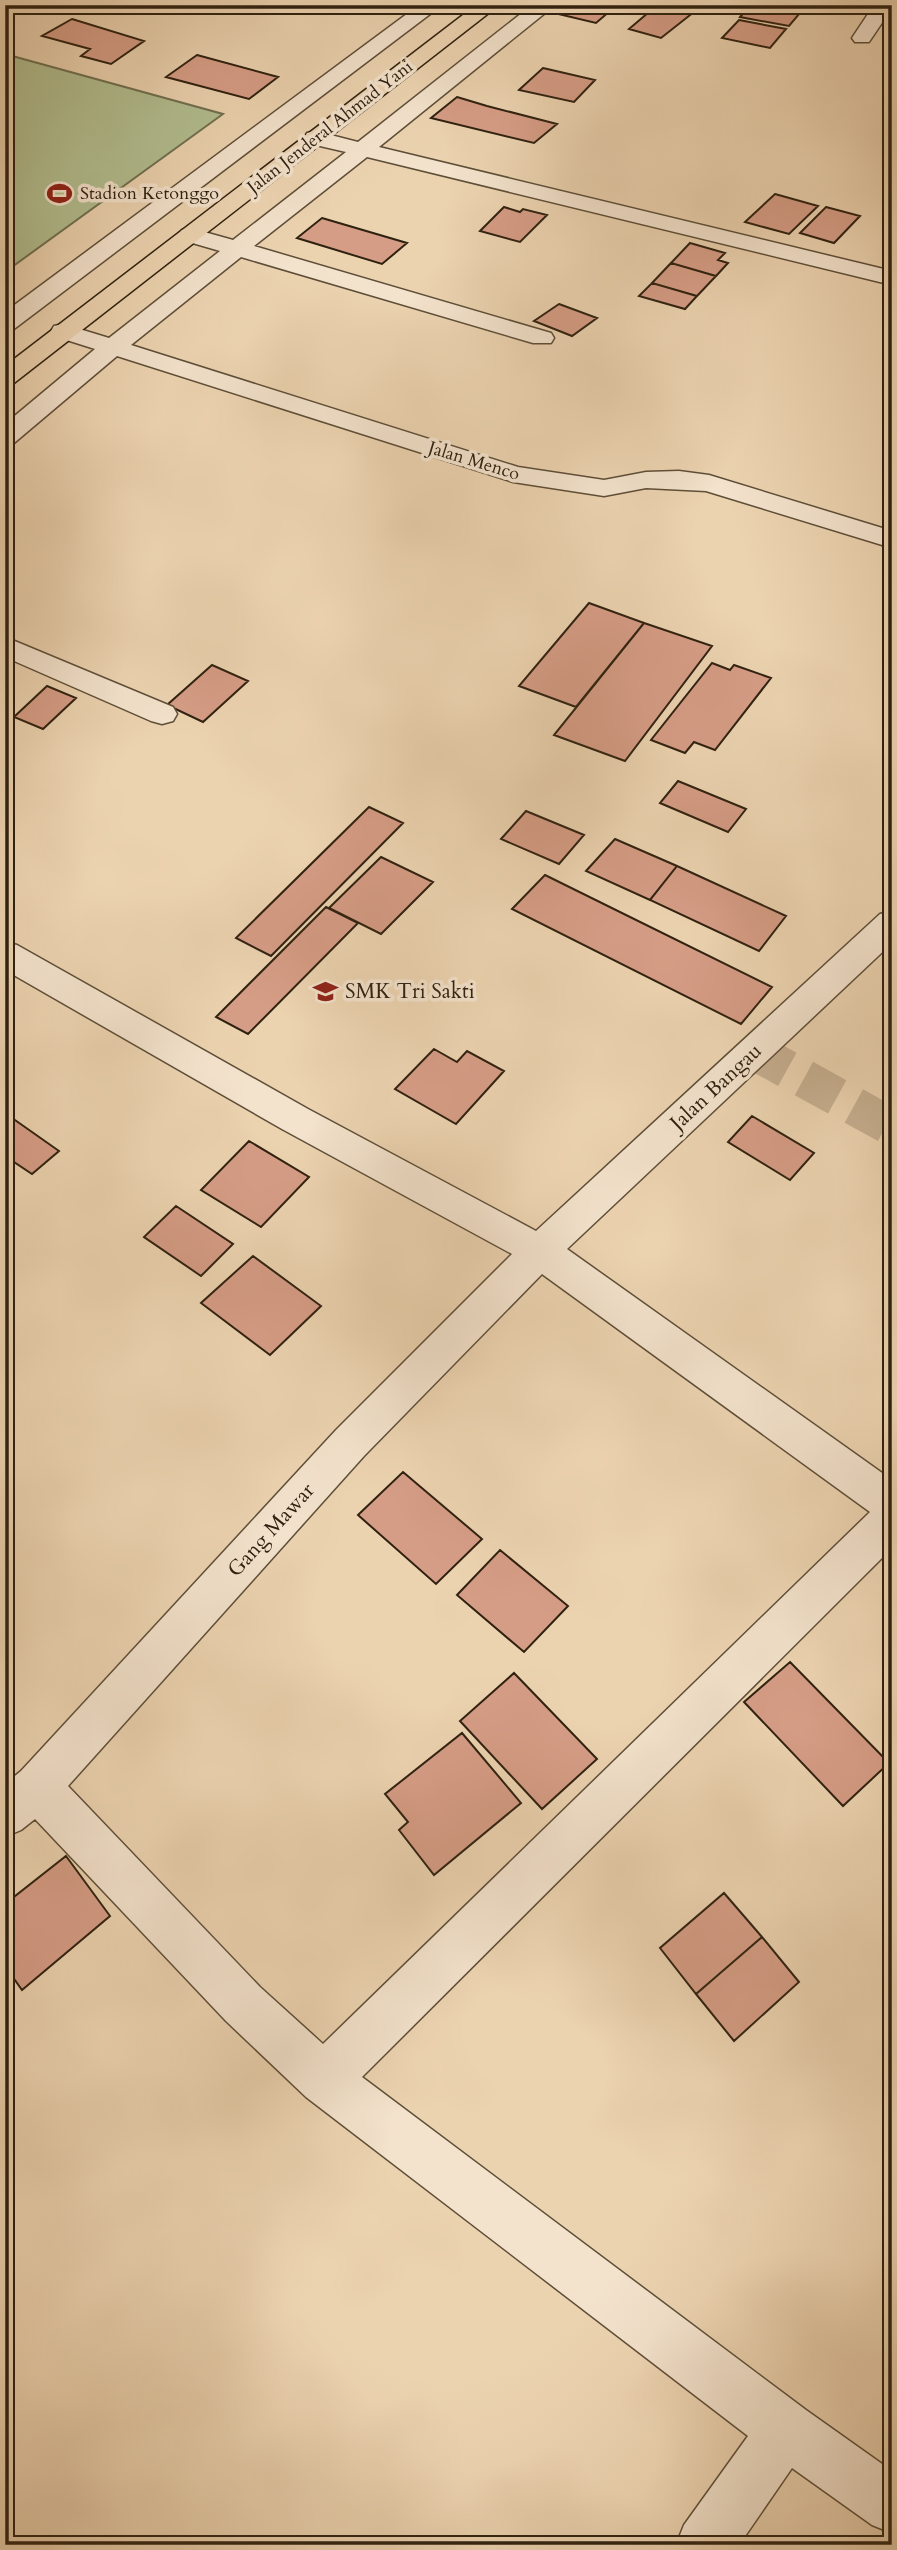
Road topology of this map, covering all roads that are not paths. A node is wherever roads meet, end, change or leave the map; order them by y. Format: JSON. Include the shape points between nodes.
{"nodes":[{"id":1,"x":432,"y":5,"type":"edge"},
{"id":2,"x":489,"y":5,"type":"edge"},
{"id":3,"x":545,"y":5,"type":"edge"},
{"id":4,"x":884,"y":5,"type":"edge"},
{"id":5,"x":862,"y":38,"type":"dead end"},
{"id":6,"x":302,"y":102,"type":"junction"},
{"id":7,"x":347,"y":114,"type":"junction"},
{"id":8,"x":315,"y":138,"type":"junction"},
{"id":9,"x":361,"y":151,"type":"junction"},
{"id":10,"x":190,"y":235,"type":"junction"},
{"id":11,"x":237,"y":250,"type":"junction"},
{"id":12,"x":892,"y":278,"type":"edge"},
{"id":13,"x":5,"y":324,"type":"edge"},
{"id":14,"x":63,"y":331,"type":"junction"},
{"id":15,"x":542,"y":338,"type":"dead end"},
{"id":16,"x":113,"y":347,"type":"junction"},
{"id":17,"x":5,"y":379,"type":"edge"},
{"id":18,"x":5,"y":438,"type":"edge"},
{"id":19,"x":892,"y":540,"type":"edge"},
{"id":20,"x":5,"y":646,"type":"edge"},
{"id":21,"x":162,"y":714,"type":"dead end"},
{"id":22,"x":892,"y":923,"type":"edge"},
{"id":23,"x":5,"y":954,"type":"edge"},
{"id":24,"x":540,"y":1251,"type":"junction"},
{"id":25,"x":892,"y":1504,"type":"edge"},
{"id":26,"x":892,"y":1519,"type":"edge"},
{"id":27,"x":21,"y":1801,"type":"edge"},
{"id":28,"x":324,"y":2079,"type":"junction"},
{"id":29,"x":786,"y":2430,"type":"junction"},
{"id":30,"x":892,"y":2505,"type":"edge"},
{"id":31,"x":705,"y":2545,"type":"edge"}],
"edges":[{"from":1,"to":6,"type":"street"},
{"from":2,"to":7,"type":"main road","name":"Jalan Jenderal Ahmad Yani"},
{"from":3,"to":9,"type":"street"},
{"from":4,"to":5,"type":"street"},
{"from":6,"to":7,"type":"street"},
{"from":6,"to":13,"type":"street"},
{"from":7,"to":8,"type":"main road","name":"Jalan Jenderal Ahmad Yani"},
{"from":8,"to":9,"type":"street"},
{"from":8,"to":10,"type":"main road","name":"Jalan Jenderal Ahmad Yani"},
{"from":9,"to":11,"type":"street"},
{"from":9,"to":12,"type":"street"},
{"from":10,"to":11,"type":"street"},
{"from":10,"to":14,"type":"main road","name":"Jalan Jenderal Ahmad Yani"},
{"from":11,"to":15,"type":"street"},
{"from":11,"to":16,"type":"street"},
{"from":14,"to":16,"type":"street","name":"Jalan Menco"},
{"from":14,"to":17,"type":"main road","name":"Jalan Jenderal Ahmad Yani"},
{"from":16,"to":18,"type":"street"},
{"from":16,"to":19,"type":"street","name":"Jalan Menco","via":[[513,474],[604,488],[646,480],[709,483]]},
{"from":20,"to":21,"type":"street"},
{"from":22,"to":24,"type":"street","name":"Jalan Bangau"},
{"from":23,"to":24,"type":"street","via":[[295,1119]]},
{"from":24,"to":25,"type":"street"},
{"from":24,"to":27,"type":"street","name":"Gang Mawar","via":[[350,1443]]},
{"from":26,"to":28,"type":"street"},
{"from":27,"to":28,"type":"street"},
{"from":28,"to":29,"type":"street"},
{"from":29,"to":30,"type":"street"},
{"from":29,"to":31,"type":"street"}]}
